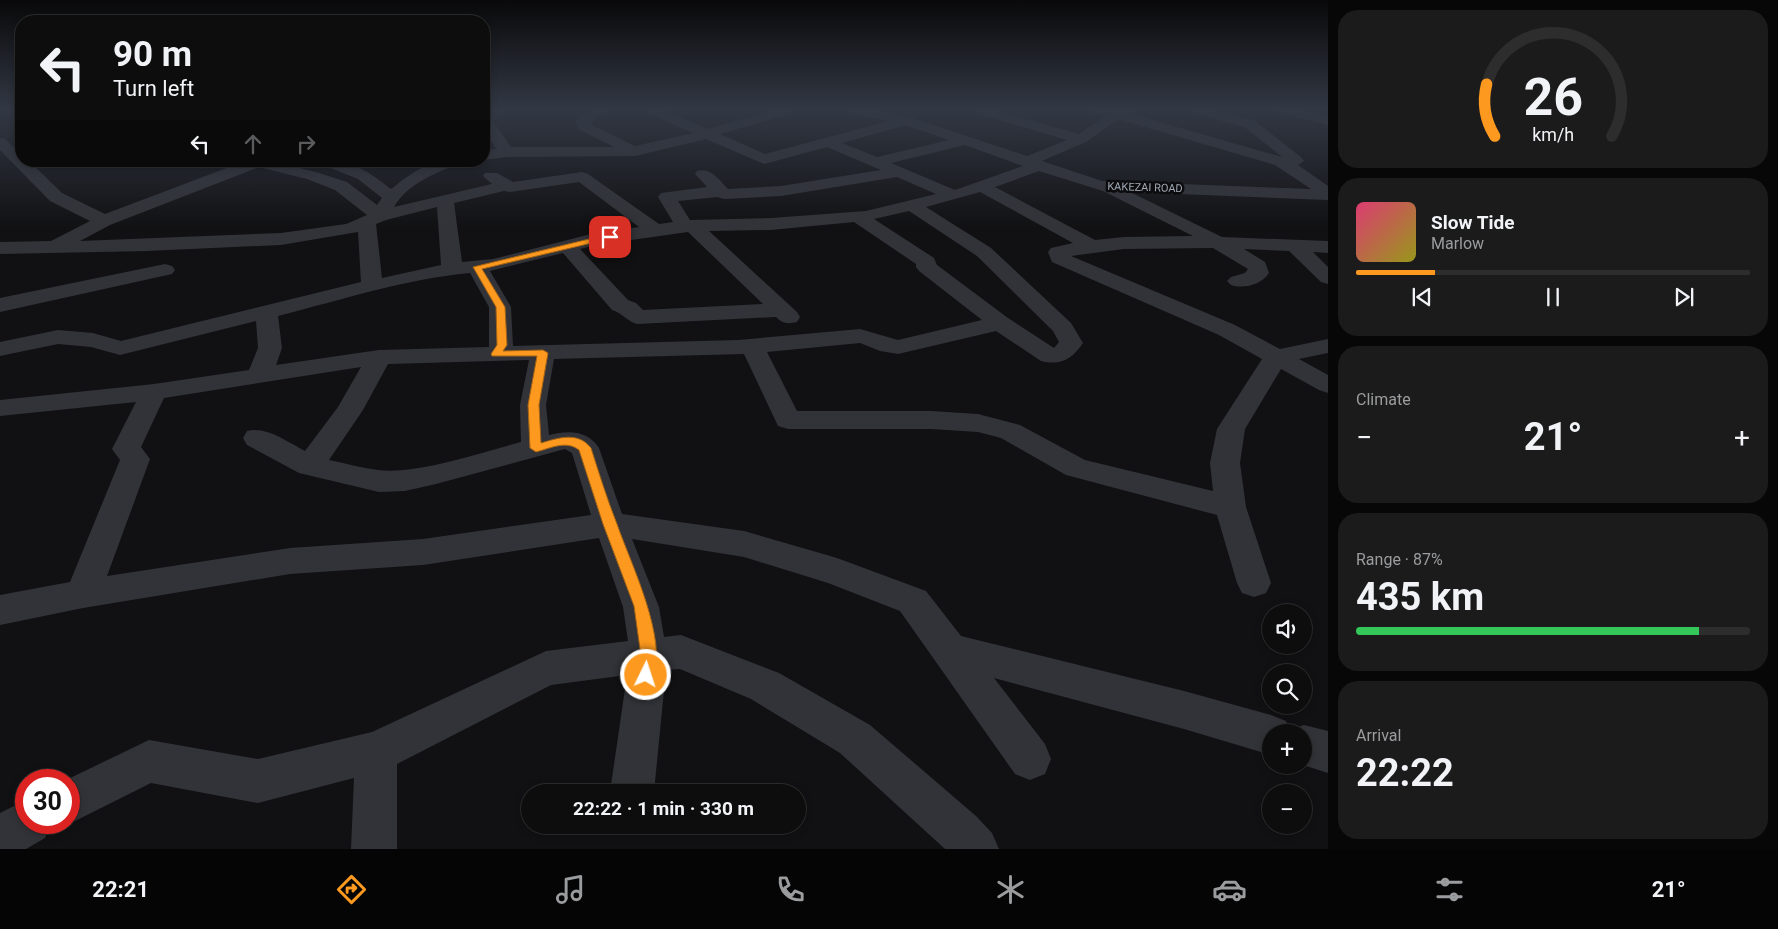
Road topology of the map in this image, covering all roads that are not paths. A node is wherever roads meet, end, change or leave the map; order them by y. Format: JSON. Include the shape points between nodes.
{"nodes":[{"id":1,"x":574,"y":150,"type":"edge"},
{"id":2,"x":632,"y":150,"type":"edge"},
{"id":3,"x":641,"y":150,"type":"edge"},
{"id":4,"x":745,"y":150,"type":"edge"},
{"id":5,"x":798,"y":150,"type":"edge"},
{"id":6,"x":846,"y":150,"type":"edge"},
{"id":7,"x":929,"y":150,"type":"edge"},
{"id":8,"x":991,"y":150,"type":"edge"},
{"id":9,"x":1060,"y":150,"type":"edge"},
{"id":10,"x":1239,"y":150,"type":"edge"},
{"id":11,"x":1283,"y":150,"type":"edge"},
{"id":12,"x":635,"y":151,"type":"junction"},
{"id":13,"x":875,"y":162,"type":"junction"},
{"id":14,"x":1032,"y":164,"type":"junction"},
{"id":15,"x":1288,"y":166,"type":"junction"},
{"id":16,"x":25,"y":167,"type":"edge"},
{"id":17,"x":241,"y":167,"type":"edge"},
{"id":18,"x":275,"y":167,"type":"edge"},
{"id":19,"x":342,"y":167,"type":"edge"},
{"id":20,"x":438,"y":167,"type":"edge"},
{"id":21,"x":486,"y":167,"type":"edge"},
{"id":22,"x":899,"y":172,"type":"junction"},
{"id":23,"x":703,"y":174,"type":"dead end"},
{"id":24,"x":506,"y":185,"type":"junction"},
{"id":25,"x":981,"y":186,"type":"junction"},
{"id":26,"x":1100,"y":186,"type":"junction"},
{"id":27,"x":721,"y":191,"type":"junction"},
{"id":28,"x":953,"y":195,"type":"junction"},
{"id":29,"x":1328,"y":195,"type":"edge"},
{"id":30,"x":391,"y":197,"type":"junction"},
{"id":31,"x":445,"y":201,"type":"junction"},
{"id":32,"x":911,"y":205,"type":"junction"},
{"id":33,"x":858,"y":217,"type":"junction"},
{"id":34,"x":374,"y":220,"type":"junction"},
{"id":35,"x":104,"y":221,"type":"junction"},
{"id":36,"x":689,"y":226,"type":"junction"},
{"id":37,"x":655,"y":230,"type":"junction"},
{"id":38,"x":1218,"y":243,"type":"junction"},
{"id":39,"x":1090,"y":244,"type":"junction"},
{"id":40,"x":148,"y":245,"type":"junction"},
{"id":41,"x":567,"y":246,"type":"junction"},
{"id":42,"x":1295,"y":246,"type":"junction"},
{"id":43,"x":53,"y":247,"type":"junction"},
{"id":44,"x":1328,"y":247,"type":"edge"},
{"id":45,"x":0,"y":248,"type":"edge"},
{"id":46,"x":477,"y":267,"type":"junction"},
{"id":47,"x":450,"y":269,"type":"junction"},
{"id":48,"x":165,"y":270,"type":"dead end"},
{"id":49,"x":1328,"y":278,"type":"edge"},
{"id":50,"x":111,"y":281,"type":"junction"},
{"id":51,"x":1238,"y":281,"type":"dead end"},
{"id":52,"x":372,"y":286,"type":"junction"},
{"id":53,"x":0,"y":305,"type":"edge"},
{"id":54,"x":781,"y":310,"type":"junction"},
{"id":55,"x":266,"y":312,"type":"junction"},
{"id":56,"x":1000,"y":323,"type":"junction"},
{"id":57,"x":814,"y":339,"type":"junction"},
{"id":58,"x":752,"y":346,"type":"junction"},
{"id":59,"x":1328,"y":346,"type":"edge"},
{"id":60,"x":0,"y":349,"type":"edge"},
{"id":61,"x":543,"y":353,"type":"junction"},
{"id":62,"x":496,"y":354,"type":"junction"},
{"id":63,"x":379,"y":357,"type":"junction"},
{"id":64,"x":1276,"y":357,"type":"junction"},
{"id":65,"x":259,"y":376,"type":"junction"},
{"id":66,"x":1328,"y":385,"type":"edge"},
{"id":67,"x":154,"y":392,"type":"junction"},
{"id":68,"x":0,"y":408,"type":"edge"},
{"id":69,"x":257,"y":438,"type":"dead end"},
{"id":70,"x":536,"y":448,"type":"junction"},
{"id":71,"x":309,"y":466,"type":"junction"},
{"id":72,"x":1230,"y":507,"type":"junction"},
{"id":73,"x":610,"y":524,"type":"junction"},
{"id":74,"x":1254,"y":583,"type":"dead end"},
{"id":75,"x":83,"y":594,"type":"junction"},
{"id":76,"x":0,"y":610,"type":"edge"},
{"id":77,"x":950,"y":650,"type":"junction"},
{"id":78,"x":649,"y":656,"type":"junction"},
{"id":79,"x":1262,"y":733,"type":"edge"},
{"id":80,"x":1312,"y":747,"type":"edge"},
{"id":81,"x":376,"y":752,"type":"junction"},
{"id":82,"x":1328,"y":752,"type":"edge"},
{"id":83,"x":1030,"y":759,"type":"dead end"},
{"id":84,"x":633,"y":784,"type":"edge"},
{"id":85,"x":80,"y":796,"type":"edge"},
{"id":86,"x":374,"y":849,"type":"edge"},
{"id":87,"x":975,"y":849,"type":"edge"}],
"edges":[{"from":1,"to":12,"type":"street"},
{"from":2,"to":12,"type":"street"},
{"from":3,"to":12,"type":"street"},
{"from":4,"to":5,"type":"street","via":[[764,158]]},
{"from":6,"to":13,"type":"street"},
{"from":7,"to":13,"type":"street"},
{"from":8,"to":14,"type":"street","name":"KAKEZAI ROAD"},
{"from":9,"to":14,"type":"street"},
{"from":10,"to":15,"type":"street"},
{"from":11,"to":15,"type":"street","via":[[1297,161]]},
{"from":13,"to":22,"type":"street"},
{"from":14,"to":25,"type":"street"},
{"from":14,"to":26,"type":"street","name":"KAKEZAI ROAD"},
{"from":15,"to":29,"type":"street"},
{"from":16,"to":35,"type":"street","via":[[56,198]]},
{"from":17,"to":35,"type":"street"},
{"from":18,"to":34,"type":"street","via":[[341,186]]},
{"from":19,"to":30,"type":"street","via":[[364,176]]},
{"from":20,"to":30,"type":"street","via":[[422,173]]},
{"from":21,"to":24,"type":"street"},
{"from":22,"to":27,"type":"street","via":[[781,191],[724,194]]},
{"from":22,"to":28,"type":"street"},
{"from":23,"to":27,"type":"street"},
{"from":24,"to":31,"type":"street"},
{"from":24,"to":37,"type":"street","via":[[582,177]]},
{"from":25,"to":28,"type":"street"},
{"from":25,"to":39,"type":"street"},
{"from":26,"to":29,"type":"street","name":"KAKEZAI ROAD"},
{"from":26,"to":38,"type":"street"},
{"from":27,"to":36,"type":"street","via":[[667,197]]},
{"from":28,"to":32,"type":"street"},
{"from":30,"to":34,"type":"street"},
{"from":31,"to":34,"type":"street"},
{"from":31,"to":47,"type":"street","via":[[452,262]]},
{"from":32,"to":33,"type":"street"},
{"from":32,"to":56,"type":"street","via":[[984,252],[1063,328],[1071,343],[1060,355],[1050,356]]},
{"from":33,"to":36,"type":"street"},
{"from":33,"to":56,"type":"street","via":[[927,262],[926,267]]},
{"from":34,"to":40,"type":"street","via":[[350,229],[281,239]]},
{"from":34,"to":52,"type":"street"},
{"from":35,"to":43,"type":"street"},
{"from":36,"to":37,"type":"street"},
{"from":36,"to":54,"type":"street"},
{"from":37,"to":41,"type":"street"},
{"from":38,"to":39,"type":"street"},
{"from":38,"to":42,"type":"street"},
{"from":38,"to":51,"type":"street","via":[[1258,266],[1259,273]]},
{"from":39,"to":64,"type":"street","via":[[1058,252],[1058,258],[1227,330]]},
{"from":40,"to":43,"type":"street"},
{"from":40,"to":50,"type":"street"},
{"from":41,"to":46,"type":"street"},
{"from":41,"to":54,"type":"street","via":[[620,305],[637,317]]},
{"from":42,"to":44,"type":"street"},
{"from":42,"to":49,"type":"street"},
{"from":43,"to":45,"type":"street"},
{"from":46,"to":47,"type":"street"},
{"from":46,"to":62,"type":"street","via":[[500,307],[502,345]]},
{"from":47,"to":52,"type":"street"},
{"from":48,"to":50,"type":"street"},
{"from":50,"to":53,"type":"street"},
{"from":52,"to":55,"type":"street"},
{"from":54,"to":57,"type":"street"},
{"from":55,"to":60,"type":"street","via":[[120,348],[93,340],[58,336]]},
{"from":55,"to":65,"type":"street","via":[[270,348]]},
{"from":56,"to":57,"type":"street","via":[[898,347],[860,336]]},
{"from":57,"to":58,"type":"street"},
{"from":58,"to":61,"type":"street"},
{"from":58,"to":72,"type":"street","via":[[788,420],[978,423],[1010,431],[1076,468]]},
{"from":59,"to":64,"type":"street"},
{"from":61,"to":62,"type":"street"},
{"from":61,"to":70,"type":"street","via":[[533,405]]},
{"from":62,"to":63,"type":"street"},
{"from":63,"to":65,"type":"street"},
{"from":63,"to":71,"type":"street","via":[[350,410]]},
{"from":64,"to":66,"type":"street"},
{"from":64,"to":72,"type":"street","via":[[1231,429],[1225,464]]},
{"from":65,"to":67,"type":"street"},
{"from":67,"to":68,"type":"street"},
{"from":67,"to":75,"type":"street","via":[[126,449],[134,459]]},
{"from":69,"to":71,"type":"street"},
{"from":70,"to":71,"type":"street","via":[[405,480],[380,481]]},
{"from":70,"to":73,"type":"street","via":[[565,440],[577,442],[585,448]]},
{"from":72,"to":74,"type":"street"},
{"from":73,"to":75,"type":"street","via":[[423,552],[290,561]]},
{"from":73,"to":77,"type":"street","via":[[744,544],[837,572],[913,601]]},
{"from":73,"to":78,"type":"street","via":[[641,606]]},
{"from":75,"to":76,"type":"street"},
{"from":77,"to":79,"type":"street"},
{"from":77,"to":83,"type":"street"},
{"from":78,"to":81,"type":"street","via":[[546,668]]},
{"from":78,"to":84,"type":"street"},
{"from":78,"to":87,"type":"street","via":[[680,652],[765,686],[855,740]]},
{"from":80,"to":82,"type":"street"},
{"from":81,"to":85,"type":"street","via":[[258,781],[149,761]]},
{"from":81,"to":86,"type":"street"}]}
